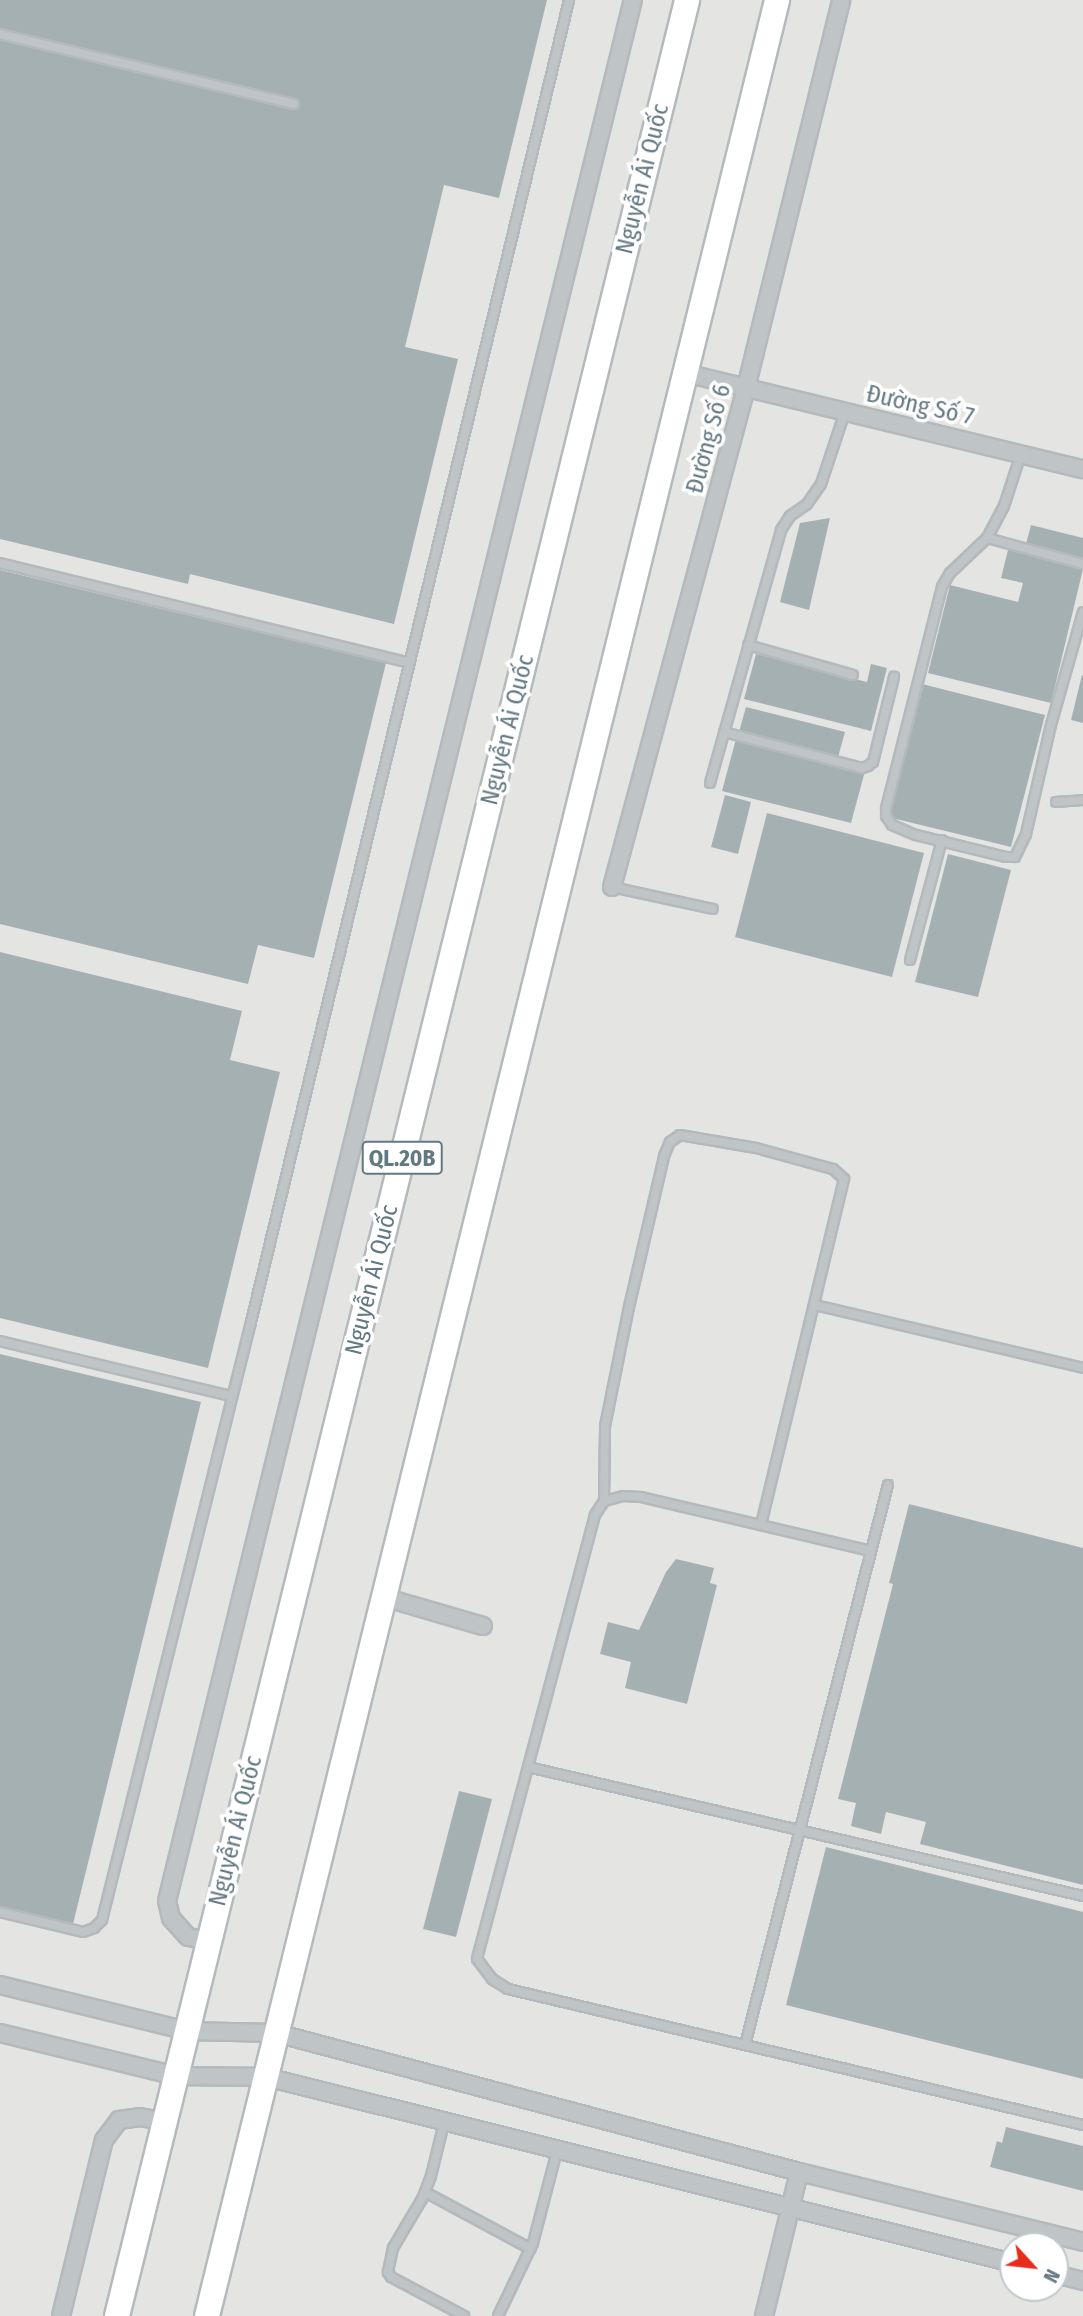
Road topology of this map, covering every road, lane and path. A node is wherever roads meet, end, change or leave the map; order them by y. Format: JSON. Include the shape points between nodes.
{"nodes":[{"id":1,"x":569,"y":0,"type":"edge"},
{"id":2,"x":633,"y":0,"type":"edge"},
{"id":3,"x":687,"y":0,"type":"edge"},
{"id":4,"x":777,"y":0,"type":"edge"},
{"id":5,"x":841,"y":0,"type":"edge"},
{"id":6,"x":0,"y":34,"type":"edge"},
{"id":7,"x":294,"y":104,"type":"dead end"},
{"id":8,"x":685,"y":373,"type":"junction"},
{"id":9,"x":746,"y":388,"type":"junction"},
{"id":10,"x":845,"y":412,"type":"junction"},
{"id":11,"x":1021,"y":454,"type":"junction"},
{"id":12,"x":1083,"y":469,"type":"edge"},
{"id":13,"x":987,"y":538,"type":"junction"},
{"id":14,"x":0,"y":563,"type":"edge"},
{"id":15,"x":1083,"y":564,"type":"edge"},
{"id":16,"x":1083,"y":612,"type":"edge"},
{"id":17,"x":748,"y":645,"type":"junction"},
{"id":18,"x":409,"y":663,"type":"junction"},
{"id":19,"x":853,"y":675,"type":"dead end"},
{"id":20,"x":894,"y":677,"type":"dead end"},
{"id":21,"x":724,"y":732,"type":"junction"},
{"id":22,"x":710,"y":783,"type":"dead end"},
{"id":23,"x":1083,"y":800,"type":"edge"},
{"id":24,"x":1056,"y":802,"type":"dead end"},
{"id":25,"x":942,"y":840,"type":"junction"},
{"id":26,"x":612,"y":887,"type":"joint"},
{"id":27,"x":713,"y":909,"type":"dead end"},
{"id":28,"x":910,"y":960,"type":"dead end"},
{"id":29,"x":815,"y":1305,"type":"junction"},
{"id":30,"x":0,"y":1341,"type":"edge"},
{"id":31,"x":1083,"y":1368,"type":"edge"},
{"id":32,"x":231,"y":1396,"type":"junction"},
{"id":33,"x":888,"y":1485,"type":"dead end"},
{"id":34,"x":604,"y":1501,"type":"junction"},
{"id":35,"x":761,"y":1525,"type":"junction"},
{"id":36,"x":871,"y":1551,"type":"junction"},
{"id":37,"x":383,"y":1597,"type":"junction"},
{"id":38,"x":483,"y":1626,"type":"dead end"},
{"id":39,"x":528,"y":1767,"type":"junction"},
{"id":40,"x":800,"y":1830,"type":"junction"},
{"id":41,"x":1083,"y":1896,"type":"edge"},
{"id":42,"x":0,"y":1912,"type":"edge"},
{"id":43,"x":209,"y":1941,"type":"junction"},
{"id":44,"x":0,"y":1984,"type":"edge"},
{"id":45,"x":187,"y":2031,"type":"junction"},
{"id":46,"x":0,"y":2033,"type":"edge"},
{"id":47,"x":276,"y":2033,"type":"junction"},
{"id":48,"x":745,"y":2045,"type":"junction"},
{"id":49,"x":176,"y":2076,"type":"junction"},
{"id":50,"x":266,"y":2077,"type":"junction"},
{"id":51,"x":165,"y":2122,"type":"junction"},
{"id":52,"x":444,"y":2123,"type":"junction"},
{"id":53,"x":1083,"y":2125,"type":"edge"},
{"id":54,"x":557,"y":2151,"type":"junction"},
{"id":55,"x":799,"y":2172,"type":"junction"},
{"id":56,"x":425,"y":2192,"type":"junction"},
{"id":57,"x":790,"y":2208,"type":"junction"},
{"id":58,"x":1083,"y":2242,"type":"edge"},
{"id":59,"x":531,"y":2249,"type":"junction"},
{"id":60,"x":999,"y":2260,"type":"edge"},
{"id":61,"x":61,"y":2316,"type":"edge"},
{"id":62,"x":117,"y":2316,"type":"edge"},
{"id":63,"x":207,"y":2316,"type":"edge"},
{"id":64,"x":464,"y":2316,"type":"edge"},
{"id":65,"x":498,"y":2316,"type":"edge"},
{"id":66,"x":764,"y":2316,"type":"edge"}],
"edges":[{"from":1,"to":18,"type":"lane"},
{"from":2,"to":43,"type":"street","via":[[167,1901],[171,1918],[188,1937]]},
{"from":3,"to":43,"type":"main road","name":"Nguyễn Ái Quốc","number":"QL.20B"},
{"from":4,"to":8,"type":"main road"},
{"from":5,"to":9,"type":"street","name":"Đường Số 6"},
{"from":6,"to":7,"type":"lane"},
{"from":8,"to":9,"type":"street","name":"Đường Số 7"},
{"from":8,"to":37,"type":"main road"},
{"from":9,"to":10,"type":"street","name":"Đường Số 7"},
{"from":9,"to":26,"type":"street","name":"Đường Số 6"},
{"from":10,"to":11,"type":"street","name":"Đường Số 7"},
{"from":10,"to":17,"type":"lane","via":[[821,484],[781,530]]},
{"from":11,"to":12,"type":"street","name":"Đường Số 7"},
{"from":11,"to":13,"type":"lane","via":[[1004,506]]},
{"from":13,"to":15,"type":"lane"},
{"from":13,"to":25,"type":"lane","via":[[950,573],[942,587],[886,809],[892,825]]},
{"from":14,"to":18,"type":"lane"},
{"from":16,"to":25,"type":"lane","via":[[1022,846],[1015,857],[1006,858]]},
{"from":17,"to":19,"type":"lane"},
{"from":17,"to":21,"type":"lane"},
{"from":18,"to":32,"type":"lane"},
{"from":20,"to":21,"type":"lane","via":[[873,762],[862,768]]},
{"from":21,"to":22,"type":"lane"},
{"from":23,"to":24,"type":"lane"},
{"from":25,"to":28,"type":"lane"},
{"from":26,"to":27,"type":"lane"},
{"from":29,"to":31,"type":"lane"},
{"from":29,"to":34,"type":"lane","via":[[844,1178],[833,1169],[756,1148],[680,1135],[670,1142],[605,1426]]},
{"from":29,"to":35,"type":"lane"},
{"from":30,"to":32,"type":"lane"},
{"from":32,"to":42,"type":"lane","via":[[102,1920],[83,1932]]},
{"from":33,"to":36,"type":"lane"},
{"from":34,"to":35,"type":"lane","via":[[640,1497]]},
{"from":34,"to":39,"type":"lane","via":[[595,1516]]},
{"from":35,"to":36,"type":"lane"},
{"from":36,"to":40,"type":"lane"},
{"from":37,"to":38,"type":"street"},
{"from":37,"to":47,"type":"main road"},
{"from":39,"to":40,"type":"lane"},
{"from":39,"to":48,"type":"lane","via":[[477,1959],[482,1968],[508,1989]]},
{"from":40,"to":41,"type":"lane"},
{"from":40,"to":48,"type":"lane"},
{"from":43,"to":45,"type":"main road","name":"Nguyễn Ái Quốc","number":"QL.20B"},
{"from":44,"to":45,"type":"street"},
{"from":45,"to":47,"type":"street"},
{"from":45,"to":49,"type":"main road","name":"Nguyễn Ái Quốc","number":"QL.20B"},
{"from":46,"to":49,"type":"street"},
{"from":47,"to":50,"type":"main road"},
{"from":47,"to":55,"type":"street"},
{"from":48,"to":53,"type":"lane"},
{"from":49,"to":50,"type":"street"},
{"from":49,"to":51,"type":"main road","name":"Nguyễn Ái Quốc","number":"QL.20B"},
{"from":50,"to":52,"type":"street"},
{"from":50,"to":63,"type":"main road"},
{"from":51,"to":61,"type":"street","via":[[140,2117],[119,2120],[104,2140]]},
{"from":51,"to":62,"type":"main road","name":"Nguyễn Ái Quốc","number":"QL.20B"},
{"from":52,"to":54,"type":"street"},
{"from":52,"to":56,"type":"lane"},
{"from":54,"to":57,"type":"street"},
{"from":54,"to":59,"type":"lane"},
{"from":55,"to":57,"type":"street"},
{"from":55,"to":58,"type":"street"},
{"from":56,"to":59,"type":"lane"},
{"from":56,"to":64,"type":"lane","via":[[393,2248],[388,2272]]},
{"from":57,"to":60,"type":"street"},
{"from":57,"to":66,"type":"street"},
{"from":59,"to":65,"type":"lane"}]}
